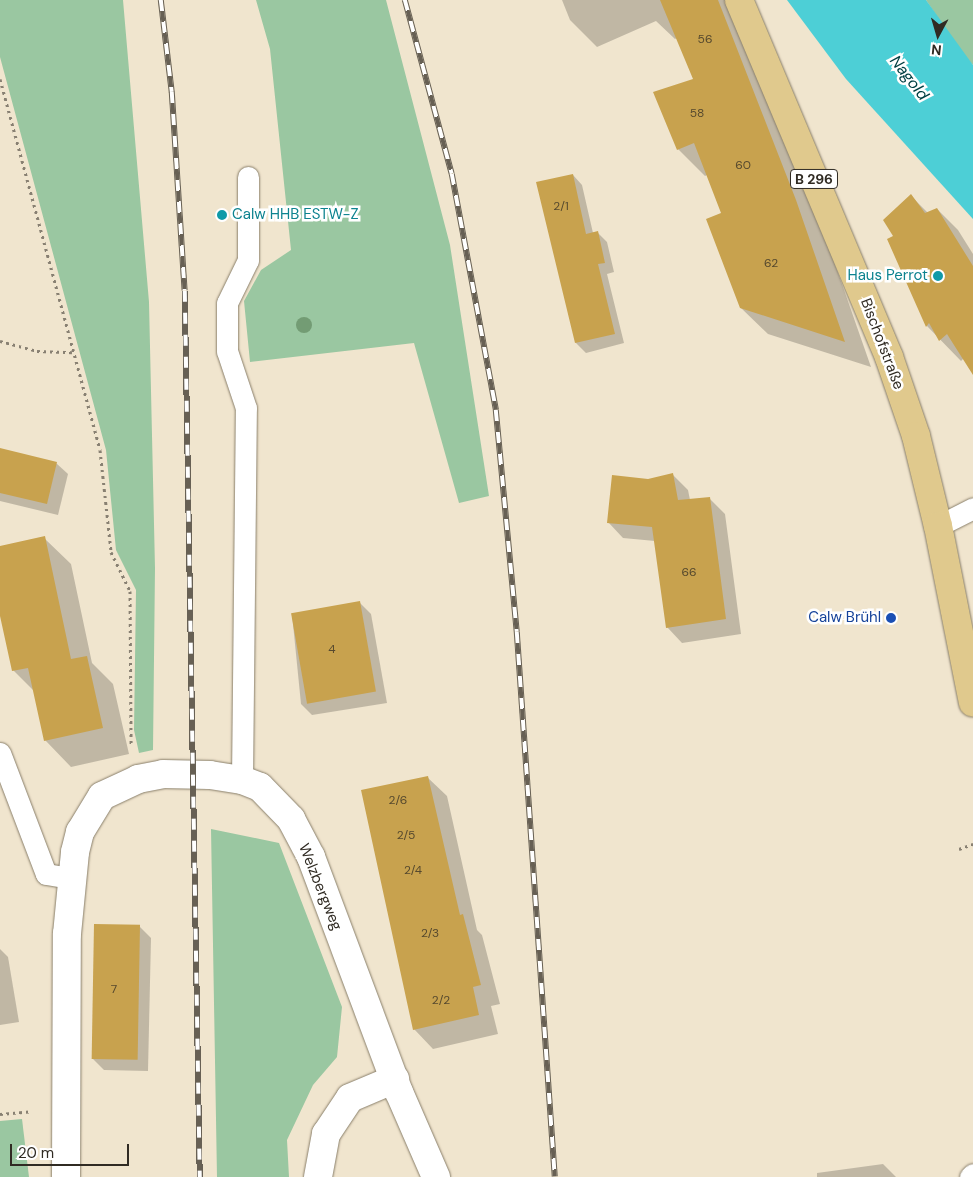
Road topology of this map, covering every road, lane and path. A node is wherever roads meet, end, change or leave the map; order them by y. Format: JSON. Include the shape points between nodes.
{"nodes":[{"id":1,"x":739,"y":0,"type":"edge"},
{"id":2,"x":0,"y":79,"type":"edge"},
{"id":3,"x":248,"y":178,"type":"dead end"},
{"id":4,"x":0,"y":341,"type":"edge"},
{"id":5,"x":72,"y":352,"type":"junction"},
{"id":6,"x":973,"y":508,"type":"edge"},
{"id":7,"x":938,"y":526,"type":"junction"},
{"id":8,"x":973,"y":703,"type":"edge"},
{"id":9,"x":130,"y":743,"type":"dead end"},
{"id":10,"x":0,"y":752,"type":"edge"},
{"id":11,"x":242,"y":780,"type":"junction"},
{"id":12,"x":973,"y":844,"type":"edge"},
{"id":13,"x":959,"y":849,"type":"dead end"},
{"id":14,"x":70,"y":878,"type":"junction"},
{"id":15,"x":395,"y":1079,"type":"junction"},
{"id":16,"x":39,"y":1110,"type":"dead end"},
{"id":17,"x":0,"y":1114,"type":"edge"},
{"id":18,"x":973,"y":1174,"type":"edge"},
{"id":19,"x":66,"y":1177,"type":"edge"},
{"id":20,"x":318,"y":1177,"type":"edge"},
{"id":21,"x":436,"y":1177,"type":"edge"},
{"id":22,"x":970,"y":1177,"type":"edge"}],
"edges":[{"from":1,"to":7,"type":"main road","name":"Bischofstraße","number":"B 296","via":[[889,357],[916,436]]},
{"from":2,"to":5,"type":"path"},
{"from":3,"to":11,"type":"lane","via":[[248,260],[227,303],[227,351],[246,408]]},
{"from":4,"to":5,"type":"path","via":[[37,351]]},
{"from":5,"to":9,"type":"path","via":[[100,450],[111,552],[130,591]]},
{"from":6,"to":7,"type":"lane"},
{"from":7,"to":8,"type":"main road","name":"Bischofstraße","number":"B 296"},
{"from":10,"to":14,"type":"lane","via":[[46,874]]},
{"from":11,"to":14,"type":"street","name":"Welzbergweg","via":[[210,775],[163,774],[118,786],[102,796],[87,818],[80,832]]},
{"from":11,"to":15,"type":"street","name":"Welzbergweg","via":[[260,787],[277,802],[291,819],[311,856]]},
{"from":12,"to":13,"type":"path"},
{"from":14,"to":19,"type":"street","name":"Welzbergweg"},
{"from":15,"to":20,"type":"street","via":[[350,1098],[326,1134]]},
{"from":15,"to":21,"type":"street","name":"Welzbergweg"},
{"from":16,"to":17,"type":"path"},
{"from":18,"to":22,"type":"lane"}]}
